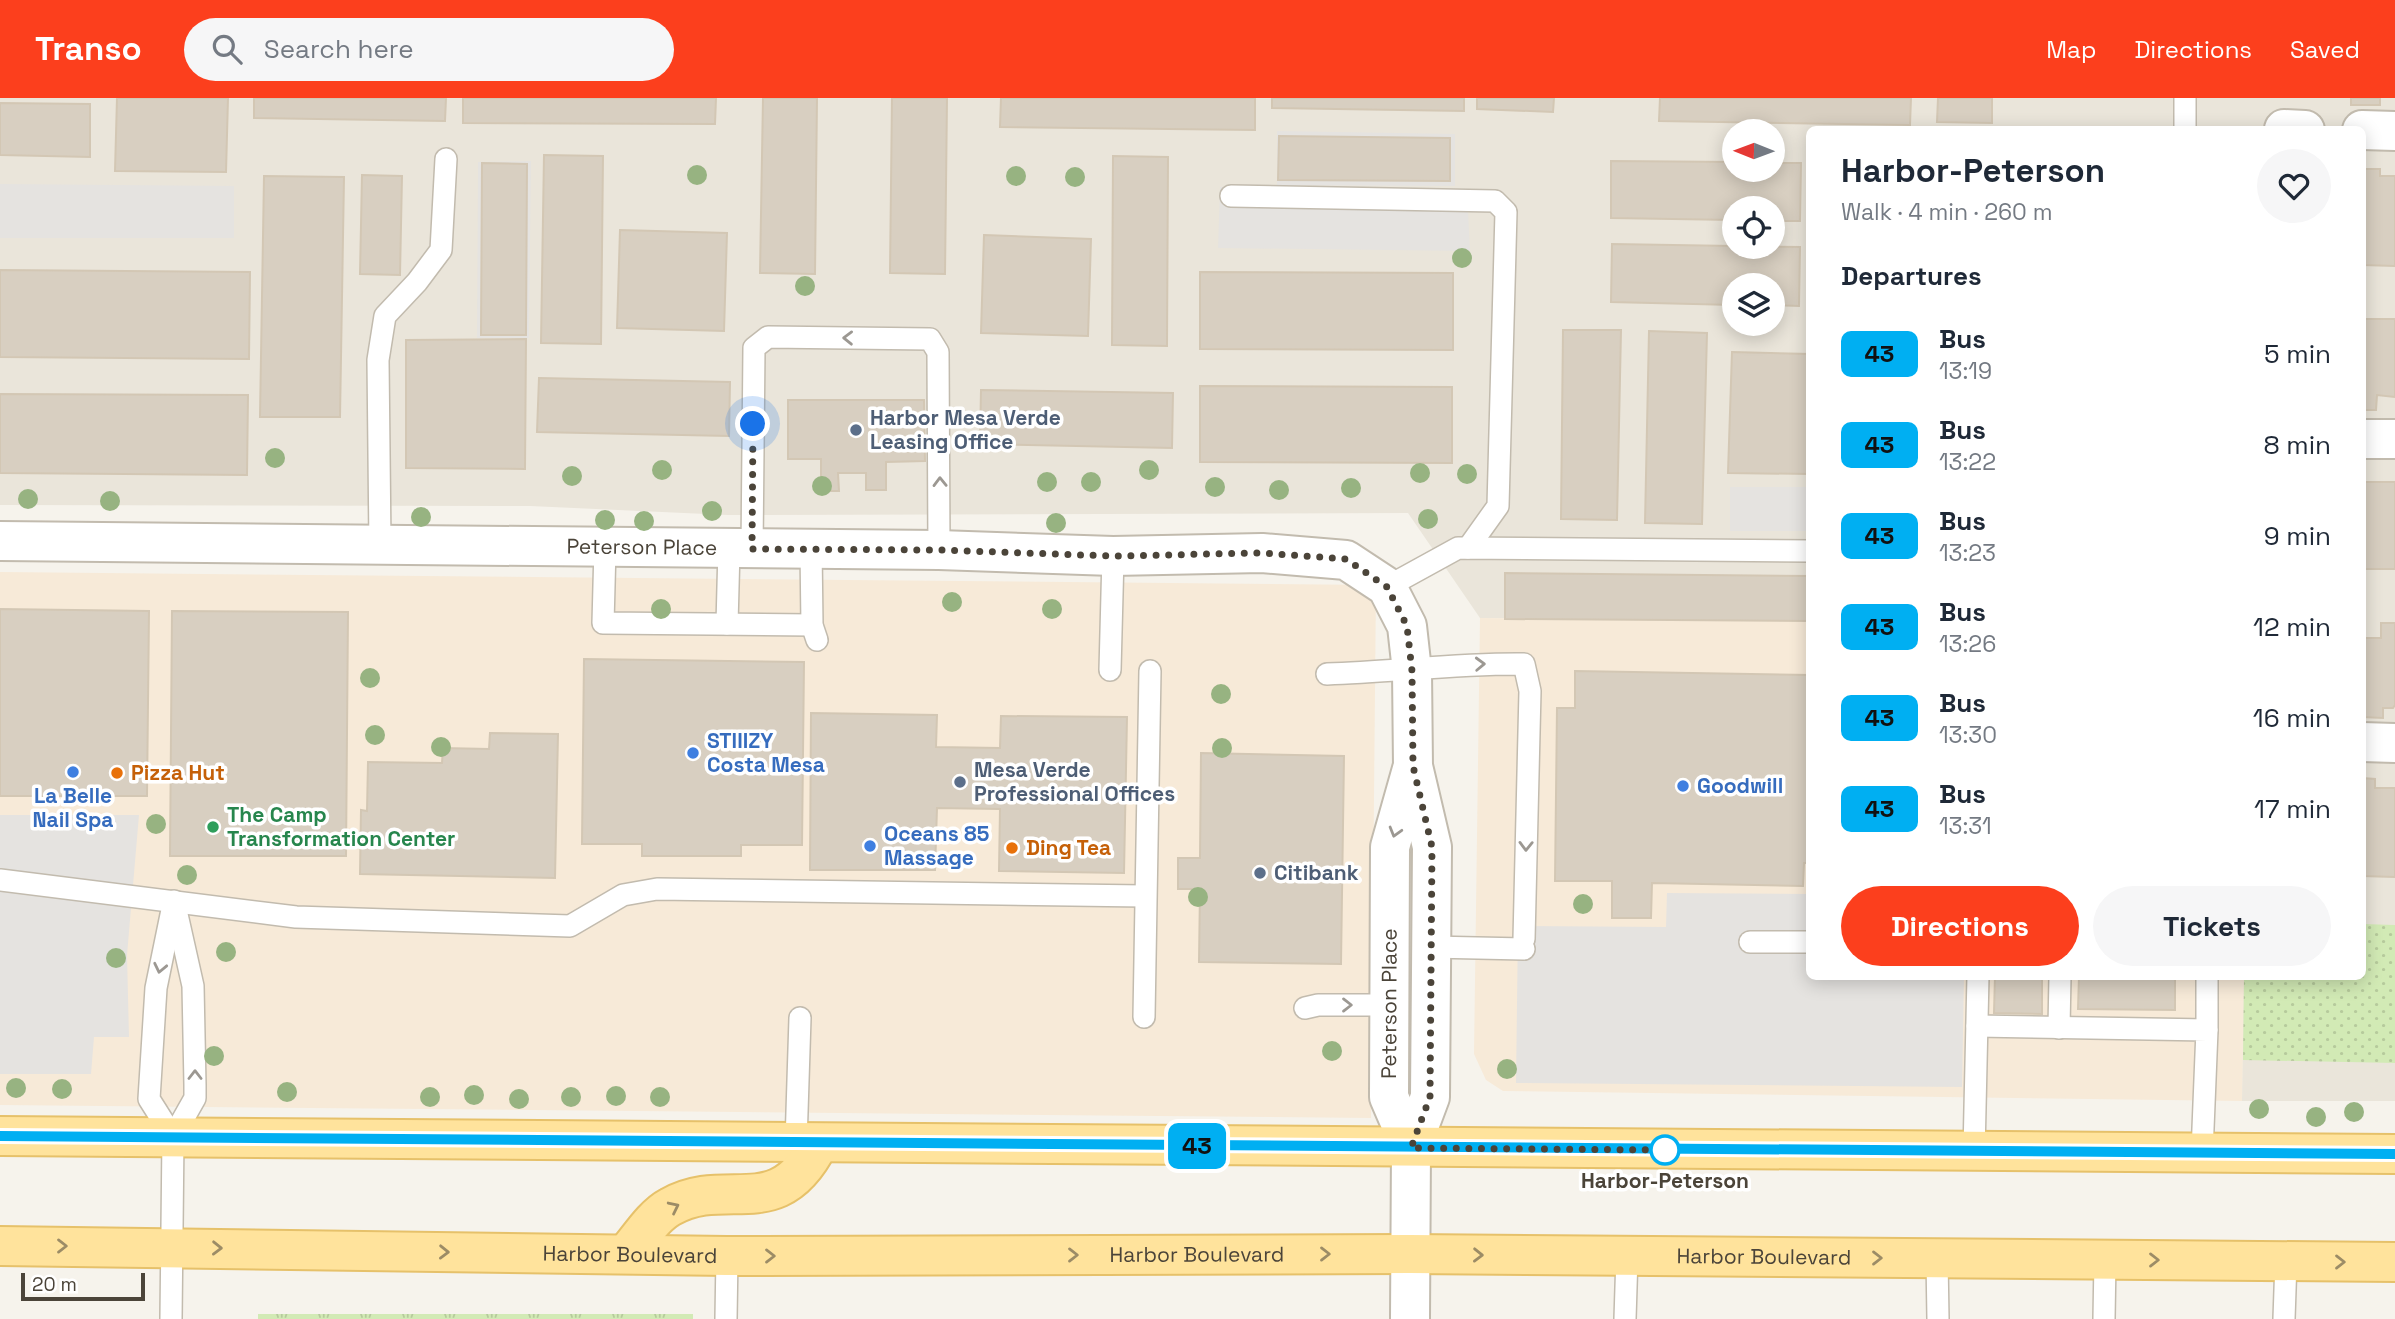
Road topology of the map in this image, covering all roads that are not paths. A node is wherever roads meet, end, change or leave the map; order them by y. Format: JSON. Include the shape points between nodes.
{"nodes":[{"id":1,"x":2185,"y":98,"type":"edge"},
{"id":2,"x":2185,"y":126,"type":"edge"},
{"id":3,"x":2366,"y":131,"type":"edge"},
{"id":4,"x":2395,"y":131,"type":"edge"},
{"id":5,"x":446,"y":159,"type":"dead end"},
{"id":6,"x":1231,"y":196,"type":"dead end"},
{"id":7,"x":2366,"y":439,"type":"edge"},
{"id":8,"x":2395,"y":439,"type":"edge"},
{"id":9,"x":0,"y":541,"type":"edge"},
{"id":10,"x":380,"y":545,"type":"junction"},
{"id":11,"x":605,"y":548,"type":"junction"},
{"id":12,"x":1468,"y":548,"type":"junction"},
{"id":13,"x":741,"y":549,"type":"junction"},
{"id":14,"x":811,"y":549,"type":"junction"},
{"id":15,"x":939,"y":550,"type":"junction"},
{"id":16,"x":1806,"y":551,"type":"edge"},
{"id":17,"x":1113,"y":556,"type":"junction"},
{"id":18,"x":1387,"y":587,"type":"junction"},
{"id":19,"x":727,"y":624,"type":"junction"},
{"id":20,"x":1110,"y":670,"type":"dead end"},
{"id":21,"x":1150,"y":671,"type":"dead end"},
{"id":22,"x":1412,"y":671,"type":"junction"},
{"id":23,"x":1327,"y":674,"type":"dead end"},
{"id":24,"x":2366,"y":742,"type":"edge"},
{"id":25,"x":2395,"y":743,"type":"edge"},
{"id":26,"x":1413,"y":766,"type":"junction"},
{"id":27,"x":0,"y":880,"type":"edge"},
{"id":28,"x":1144,"y":896,"type":"junction"},
{"id":29,"x":174,"y":901,"type":"junction"},
{"id":30,"x":1750,"y":942,"type":"dead end"},
{"id":31,"x":1806,"y":942,"type":"edge"},
{"id":32,"x":1431,"y":947,"type":"junction"},
{"id":33,"x":1978,"y":980,"type":"edge"},
{"id":34,"x":2060,"y":980,"type":"edge"},
{"id":35,"x":2207,"y":980,"type":"edge"},
{"id":36,"x":1390,"y":1005,"type":"junction"},
{"id":37,"x":1305,"y":1009,"type":"dead end"},
{"id":38,"x":1144,"y":1017,"type":"dead end"},
{"id":39,"x":800,"y":1018,"type":"dead end"},
{"id":40,"x":1977,"y":1026,"type":"junction"},
{"id":41,"x":2059,"y":1028,"type":"junction"},
{"id":42,"x":2207,"y":1030,"type":"junction"},
{"id":43,"x":0,"y":1136,"type":"edge"},
{"id":44,"x":173,"y":1138,"type":"junction"},
{"id":45,"x":808,"y":1143,"type":"junction"},
{"id":46,"x":1411,"y":1148,"type":"junction"},
{"id":47,"x":1975,"y":1152,"type":"junction"},
{"id":48,"x":2202,"y":1153,"type":"junction"},
{"id":49,"x":2395,"y":1154,"type":"edge"},
{"id":50,"x":0,"y":1246,"type":"edge"},
{"id":51,"x":172,"y":1248,"type":"junction"},
{"id":52,"x":626,"y":1254,"type":"junction"},
{"id":53,"x":1410,"y":1254,"type":"junction"},
{"id":54,"x":727,"y":1256,"type":"junction"},
{"id":55,"x":1627,"y":1256,"type":"junction"},
{"id":56,"x":1937,"y":1259,"type":"junction"},
{"id":57,"x":2105,"y":1260,"type":"junction"},
{"id":58,"x":2286,"y":1261,"type":"junction"},
{"id":59,"x":2395,"y":1262,"type":"edge"},
{"id":60,"x":171,"y":1319,"type":"edge"},
{"id":61,"x":726,"y":1319,"type":"edge"},
{"id":62,"x":1410,"y":1319,"type":"edge"},
{"id":63,"x":1625,"y":1319,"type":"edge"},
{"id":64,"x":1938,"y":1319,"type":"edge"},
{"id":65,"x":2104,"y":1319,"type":"edge"},
{"id":66,"x":2284,"y":1319,"type":"edge"}],
"edges":[{"from":1,"to":2,"type":"lane"},
{"from":3,"to":4,"type":"street"},
{"from":5,"to":10,"type":"lane","via":[[441,250],[385,316],[378,360]]},
{"from":6,"to":12,"type":"lane","via":[[1495,201],[1506,212],[1498,506]]},
{"from":7,"to":8,"type":"street"},
{"from":9,"to":10,"type":"street","name":"Peterson Place"},
{"from":10,"to":11,"type":"street","name":"Peterson Place"},
{"from":11,"to":13,"type":"street","name":"Peterson Place"},
{"from":11,"to":19,"type":"lane","via":[[603,623]]},
{"from":12,"to":16,"type":"lane"},
{"from":12,"to":18,"type":"lane","via":[[1458,548]]},
{"from":13,"to":14,"type":"street","name":"Peterson Place"},
{"from":15,"to":13,"type":"lane","one_way":true,"via":[[938,352],[930,339],[768,337],[754,348]]},
{"from":13,"to":19,"type":"lane"},
{"from":14,"to":15,"type":"street","name":"Peterson Place"},
{"from":14,"to":19,"type":"lane","via":[[814,632]]},
{"from":15,"to":17,"type":"street","name":"Peterson Place"},
{"from":17,"to":18,"type":"street","name":"Peterson Place","via":[[1262,553],[1346,559]]},
{"from":17,"to":20,"type":"lane"},
{"from":18,"to":22,"type":"street","name":"Peterson Place","via":[[1407,626]]},
{"from":21,"to":28,"type":"lane"},
{"from":22,"to":23,"type":"lane"},
{"from":22,"to":26,"type":"street","name":"Peterson Place"},
{"from":22,"to":32,"type":"lane","one_way":true,"via":[[1475,663],[1524,664],[1530,691],[1524,944]]},
{"from":24,"to":25,"type":"street"},
{"from":26,"to":32,"type":"street","name":"Peterson Place","via":[[1432,847]]},
{"from":26,"to":36,"type":"street","name":"Peterson Place","one_way":true,"via":[[1390,847]]},
{"from":27,"to":29,"type":"lane"},
{"from":28,"to":29,"type":"lane","via":[[657,889],[623,895],[570,926],[296,916]]},
{"from":28,"to":38,"type":"lane"},
{"from":44,"to":29,"type":"lane","one_way":true,"via":[[195,1098],[193,986]]},
{"from":29,"to":44,"type":"lane","one_way":true,"via":[[156,988],[149,1099]]},
{"from":30,"to":31,"type":"lane"},
{"from":32,"to":46,"type":"street","name":"Peterson Place","via":[[1430,1097]]},
{"from":33,"to":40,"type":"lane"},
{"from":34,"to":41,"type":"lane"},
{"from":35,"to":42,"type":"lane"},
{"from":37,"to":36,"type":"lane","one_way":true},
{"from":36,"to":46,"type":"street","name":"Peterson Place","via":[[1389,1097]]},
{"from":39,"to":45,"type":"lane"},
{"from":40,"to":41,"type":"lane"},
{"from":40,"to":47,"type":"lane"},
{"from":41,"to":42,"type":"lane"},
{"from":42,"to":48,"type":"lane"},
{"from":43,"to":44,"type":"main road"},
{"from":44,"to":45,"type":"main road"},
{"from":44,"to":51,"type":"lane"},
{"from":45,"to":46,"type":"main road"},
{"from":52,"to":45,"type":"main road","one_way":true,"via":[[670,1207],[697,1199],[766,1193],[793,1181],[808,1166]]},
{"from":46,"to":47,"type":"main road"},
{"from":46,"to":53,"type":"street"},
{"from":47,"to":48,"type":"main road"},
{"from":48,"to":49,"type":"main road"},
{"from":50,"to":51,"type":"main road","name":"Harbor Boulevard","one_way":true},
{"from":51,"to":52,"type":"main road","name":"Harbor Boulevard","one_way":true},
{"from":51,"to":60,"type":"lane"},
{"from":52,"to":54,"type":"main road","name":"Harbor Boulevard"},
{"from":54,"to":53,"type":"main road","name":"Harbor Boulevard","one_way":true},
{"from":53,"to":55,"type":"main road","name":"Harbor Boulevard","one_way":true},
{"from":53,"to":62,"type":"street"},
{"from":54,"to":61,"type":"lane"},
{"from":55,"to":56,"type":"main road","name":"Harbor Boulevard","one_way":true},
{"from":55,"to":63,"type":"lane"},
{"from":56,"to":57,"type":"main road","name":"Harbor Boulevard"},
{"from":56,"to":64,"type":"lane"},
{"from":57,"to":58,"type":"main road","name":"Harbor Boulevard","one_way":true},
{"from":57,"to":65,"type":"lane"},
{"from":58,"to":59,"type":"main road","name":"Harbor Boulevard","one_way":true},
{"from":58,"to":66,"type":"lane"}]}
